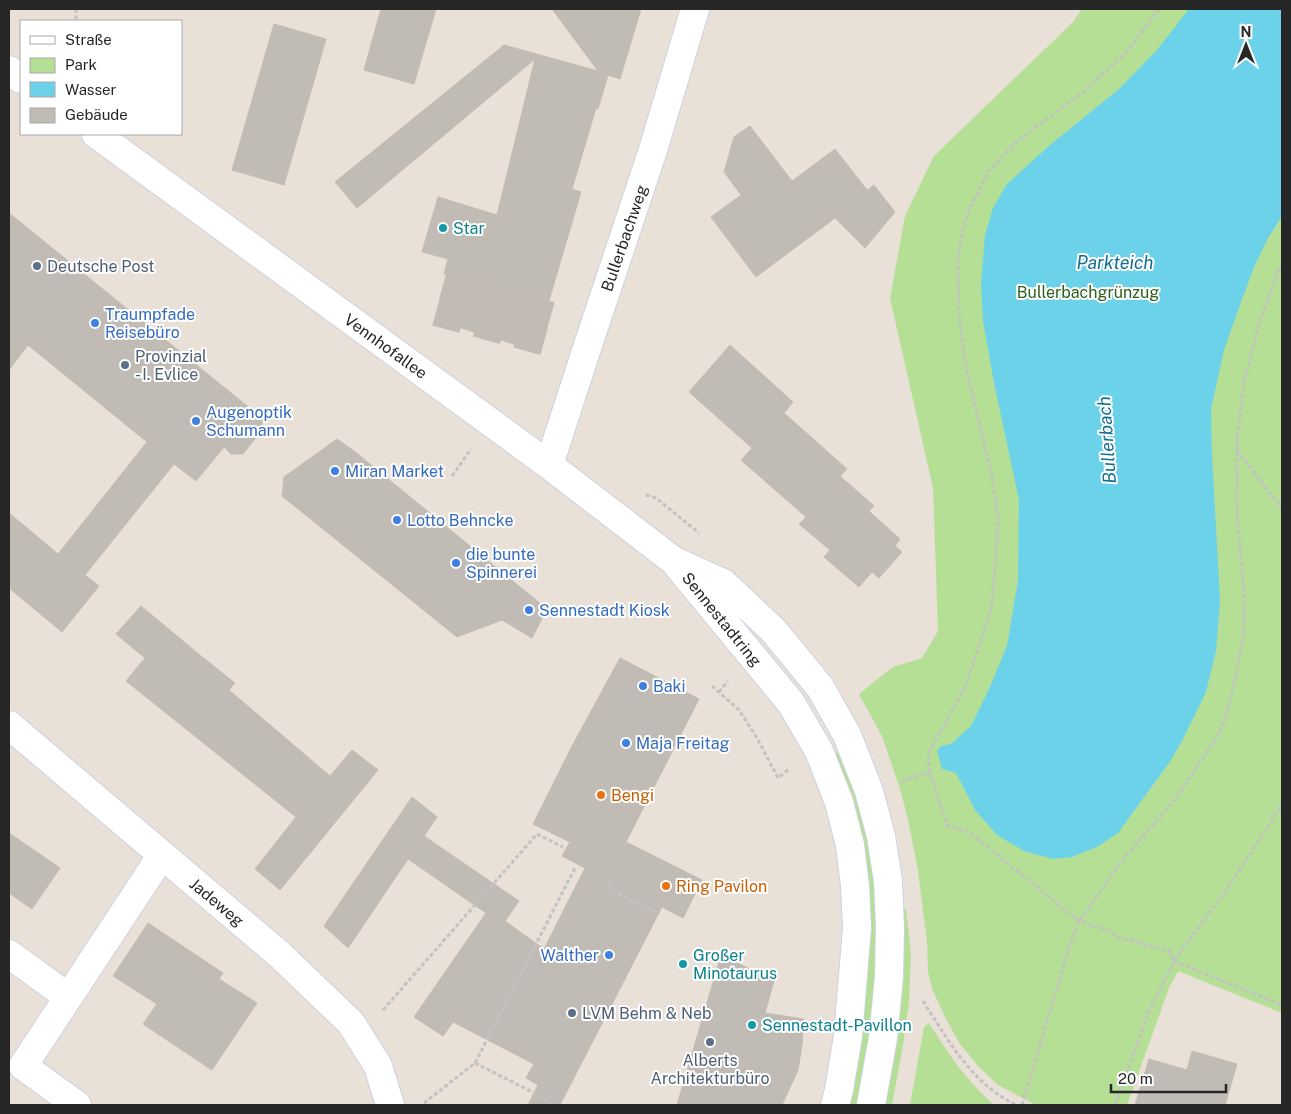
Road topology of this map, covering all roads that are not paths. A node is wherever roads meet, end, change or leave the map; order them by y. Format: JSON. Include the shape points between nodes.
{"nodes":[{"id":1,"x":695,"y":9,"type":"edge"},
{"id":2,"x":9,"y":70,"type":"edge"},
{"id":3,"x":20,"y":78,"type":"edge"},
{"id":4,"x":97,"y":135,"type":"edge"},
{"id":5,"x":548,"y":465,"type":"junction"},
{"id":6,"x":674,"y":561,"type":"junction"},
{"id":7,"x":9,"y":725,"type":"edge"},
{"id":8,"x":162,"y":855,"type":"junction"},
{"id":9,"x":9,"y":954,"type":"edge"},
{"id":10,"x":68,"y":997,"type":"junction"},
{"id":11,"x":76,"y":1105,"type":"edge"},
{"id":12,"x":390,"y":1105,"type":"edge"},
{"id":13,"x":835,"y":1105,"type":"edge"},
{"id":14,"x":871,"y":1105,"type":"edge"}],
"edges":[{"from":1,"to":5,"type":"street","name":"Bullerbachweg","via":[[654,150]]},
{"from":2,"to":3,"type":"street"},
{"from":4,"to":5,"type":"street","name":"Vennhofallee"},
{"from":5,"to":6,"type":"street","name":"Vennhofallee"},
{"from":6,"to":13,"type":"street","name":"Sennestadtring","via":[[791,703],[819,751],[838,802],[850,845],[857,928],[848,1036]]},
{"from":6,"to":14,"type":"street","name":"Sennestadtring","via":[[723,583],[773,630],[820,687],[847,735],[869,790],[888,881],[890,926],[883,1038]]},
{"from":7,"to":8,"type":"street","name":"Jadeweg"},
{"from":8,"to":10,"type":"street"},
{"from":8,"to":12,"type":"street","name":"Jadeweg","via":[[280,955],[351,1023],[378,1066]]},
{"from":9,"to":10,"type":"street"},
{"from":10,"to":11,"type":"street","via":[[22,1066]]}]}
